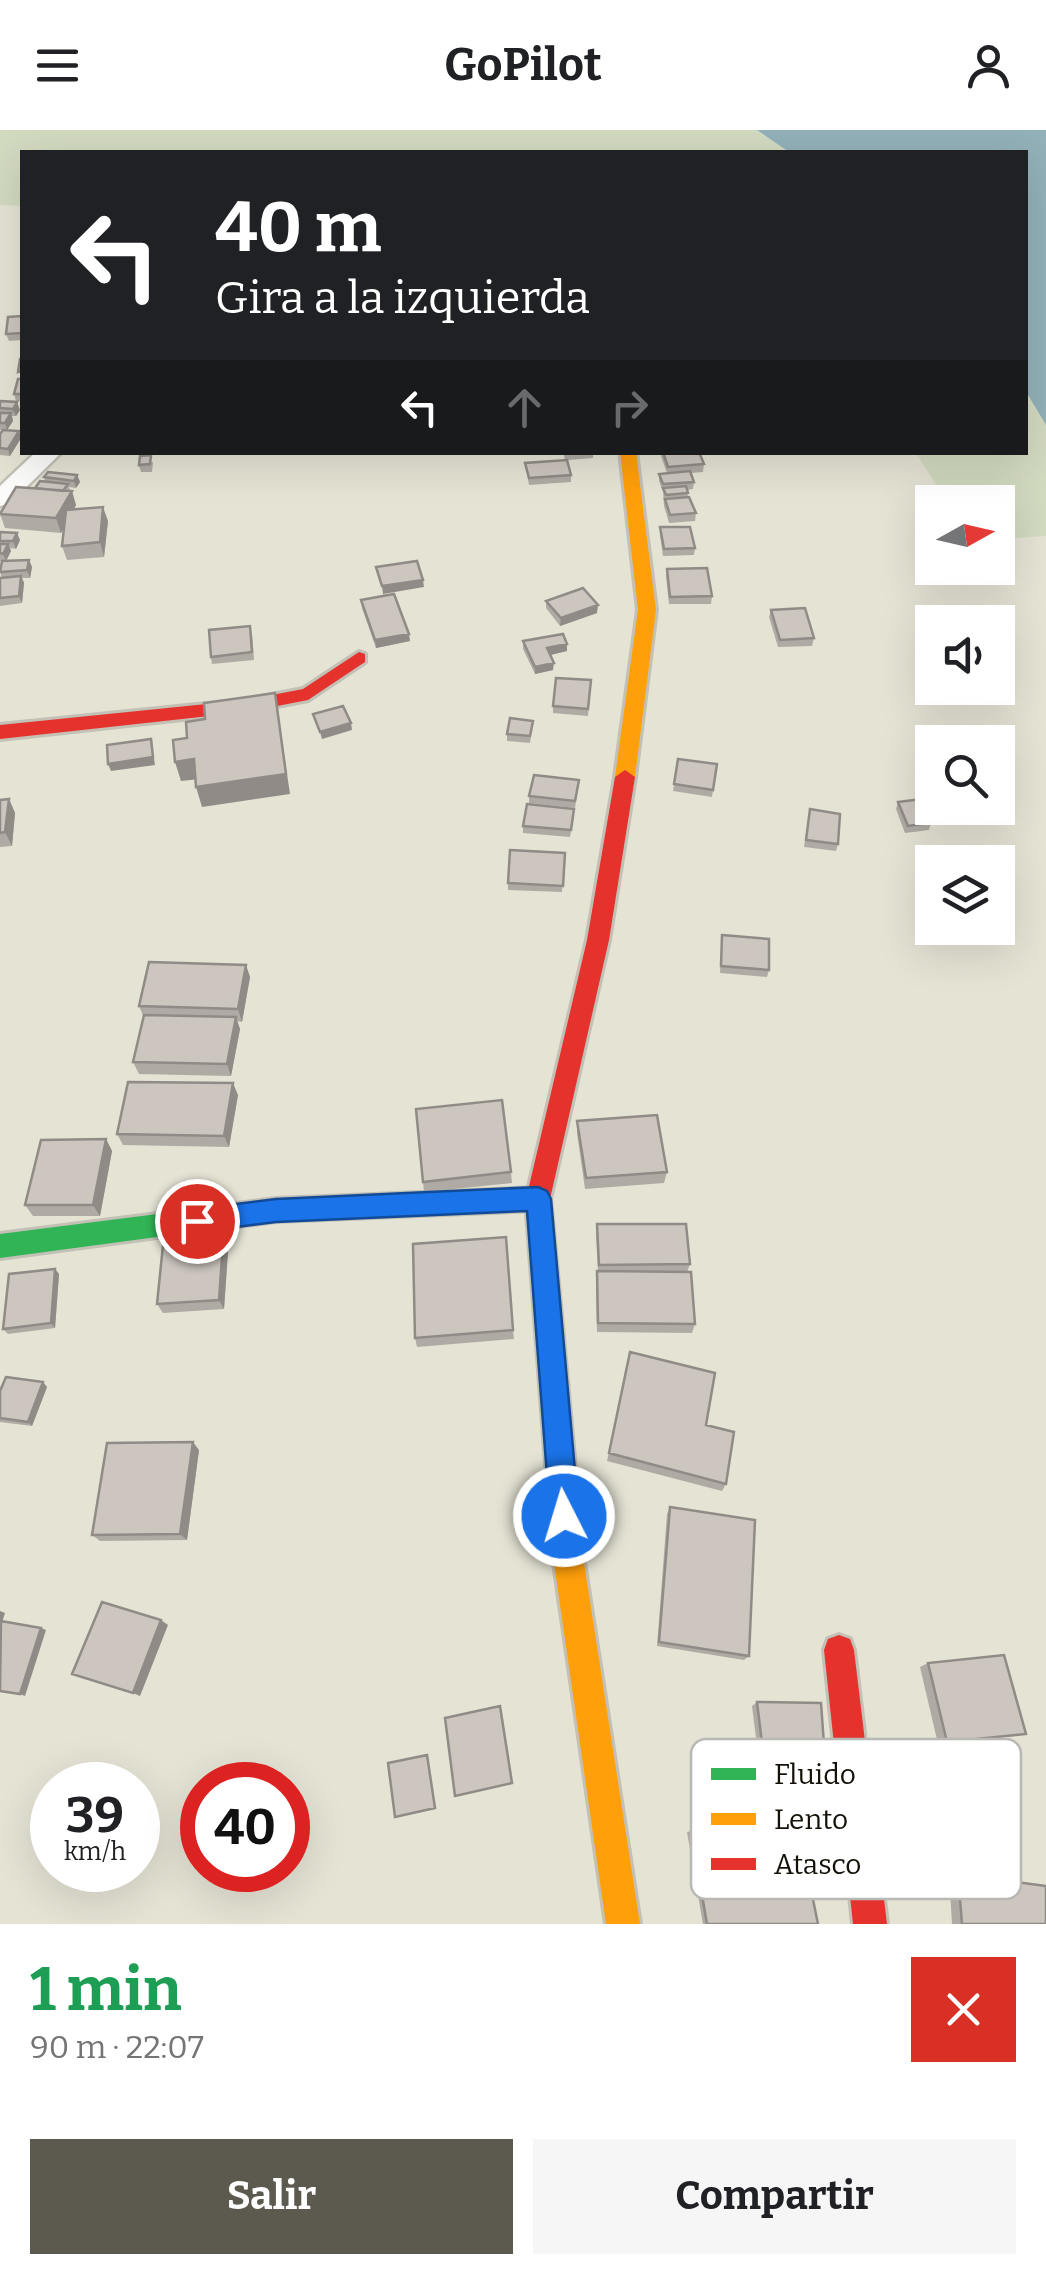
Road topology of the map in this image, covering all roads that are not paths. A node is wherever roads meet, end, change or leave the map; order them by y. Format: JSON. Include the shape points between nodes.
{"nodes":[{"id":1,"x":47,"y":455,"type":"edge"},
{"id":2,"x":628,"y":455,"type":"edge"},
{"id":3,"x":0,"y":499,"type":"edge"},
{"id":4,"x":359,"y":658,"type":"dead end"},
{"id":5,"x":0,"y":732,"type":"edge"},
{"id":6,"x":538,"y":1199,"type":"junction"},
{"id":7,"x":0,"y":1246,"type":"edge"},
{"id":8,"x":839,"y":1650,"type":"dead end"},
{"id":9,"x":849,"y":1739,"type":"edge"},
{"id":10,"x":867,"y":1899,"type":"edge"},
{"id":11,"x":623,"y":1924,"type":"edge"},
{"id":12,"x":870,"y":1924,"type":"edge"}],
"edges":[{"from":1,"to":3,"type":"street"},
{"from":2,"to":6,"type":"street","via":[[647,610],[598,940]]},
{"from":4,"to":5,"type":"street","via":[[308,694]]},
{"from":6,"to":7,"type":"street","via":[[276,1210]]},
{"from":6,"to":11,"type":"street","via":[[568,1556]]},
{"from":8,"to":9,"type":"street"},
{"from":10,"to":12,"type":"street"}]}
